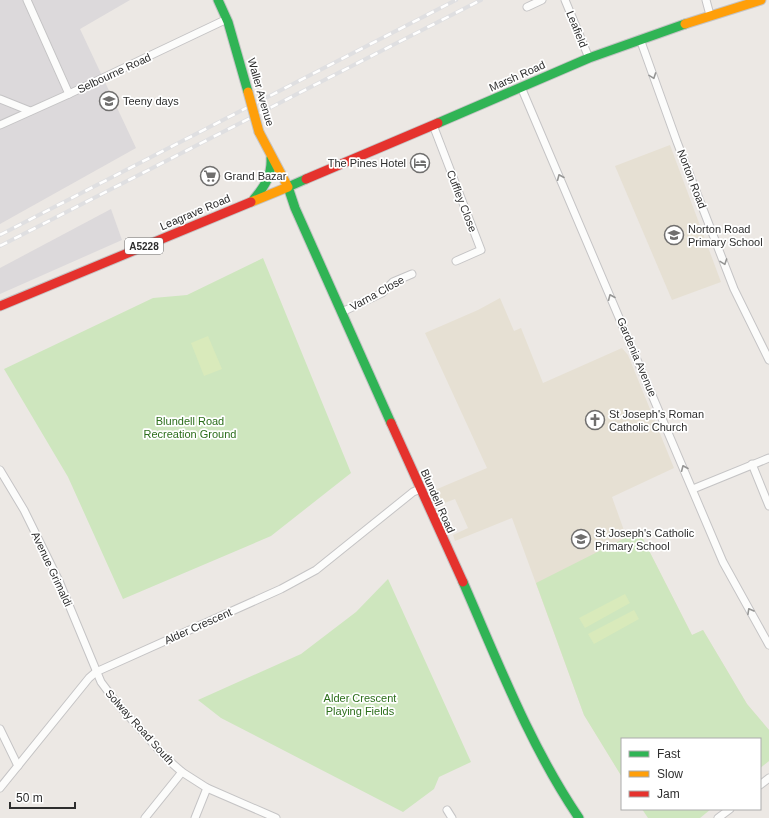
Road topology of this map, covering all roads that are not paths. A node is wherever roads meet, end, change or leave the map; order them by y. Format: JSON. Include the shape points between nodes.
{"nodes":[{"id":1,"x":27,"y":0,"type":"edge"},
{"id":2,"x":218,"y":0,"type":"edge"},
{"id":3,"x":542,"y":0,"type":"edge"},
{"id":4,"x":566,"y":0,"type":"edge"},
{"id":5,"x":706,"y":0,"type":"edge"},
{"id":6,"x":760,"y":0,"type":"edge"},
{"id":7,"x":527,"y":7,"type":"dead end"},
{"id":8,"x":710,"y":15,"type":"junction"},
{"id":9,"x":227,"y":19,"type":"junction"},
{"id":10,"x":640,"y":39,"type":"junction"},
{"id":11,"x":589,"y":58,"type":"junction"},
{"id":12,"x":521,"y":87,"type":"junction"},
{"id":13,"x":69,"y":94,"type":"junction"},
{"id":14,"x":0,"y":99,"type":"edge"},
{"id":15,"x":30,"y":111,"type":"junction"},
{"id":16,"x":0,"y":125,"type":"edge"},
{"id":17,"x":433,"y":125,"type":"junction"},
{"id":18,"x":271,"y":156,"type":"junction"},
{"id":19,"x":288,"y":187,"type":"junction"},
{"id":20,"x":251,"y":202,"type":"junction"},
{"id":21,"x":456,"y":261,"type":"dead end"},
{"id":22,"x":412,"y":274,"type":"dead end"},
{"id":23,"x":0,"y":306,"type":"edge"},
{"id":24,"x":342,"y":312,"type":"junction"},
{"id":25,"x":769,"y":360,"type":"edge"},
{"id":26,"x":769,"y":458,"type":"edge"},
{"id":27,"x":752,"y":464,"type":"junction"},
{"id":28,"x":0,"y":470,"type":"edge"},
{"id":29,"x":420,"y":489,"type":"junction"},
{"id":30,"x":692,"y":489,"type":"junction"},
{"id":31,"x":769,"y":506,"type":"edge"},
{"id":32,"x":769,"y":645,"type":"edge"},
{"id":33,"x":96,"y":672,"type":"junction"},
{"id":34,"x":0,"y":729,"type":"edge"},
{"id":35,"x":18,"y":766,"type":"junction"},
{"id":36,"x":182,"y":772,"type":"junction"},
{"id":37,"x":769,"y":778,"type":"edge"},
{"id":38,"x":761,"y":784,"type":"edge"},
{"id":39,"x":0,"y":788,"type":"edge"},
{"id":40,"x":208,"y":788,"type":"junction"},
{"id":41,"x":447,"y":810,"type":"dead end"},
{"id":42,"x":729,"y":810,"type":"edge"},
{"id":43,"x":145,"y":818,"type":"edge"},
{"id":44,"x":195,"y":818,"type":"edge"},
{"id":45,"x":276,"y":818,"type":"edge"},
{"id":46,"x":452,"y":818,"type":"edge"},
{"id":47,"x":579,"y":818,"type":"edge"},
{"id":48,"x":718,"y":818,"type":"edge"}],
"edges":[{"from":1,"to":13,"type":"street"},
{"from":2,"to":9,"type":"main road","name":"Waller Avenue"},
{"from":3,"to":7,"type":"street"},
{"from":4,"to":11,"type":"street","name":"Leafield"},
{"from":5,"to":8,"type":"street"},
{"from":6,"to":8,"type":"main road","name":"Marsh Road"},
{"from":8,"to":10,"type":"main road","name":"Marsh Road"},
{"from":9,"to":13,"type":"street","name":"Selbourne Road"},
{"from":9,"to":18,"type":"main road","name":"Waller Avenue","bridge":true,"via":[[259,132]]},
{"from":10,"to":11,"type":"main road","name":"Marsh Road"},
{"from":10,"to":25,"type":"street","name":"Norton Road","one_way":true,"via":[[734,289]]},
{"from":11,"to":12,"type":"main road","name":"Marsh Road"},
{"from":12,"to":17,"type":"main road","name":"Marsh Road"},
{"from":30,"to":12,"type":"street","name":"Gardenia Avenue","one_way":true},
{"from":13,"to":15,"type":"street","name":"Selbourne Road"},
{"from":14,"to":15,"type":"street"},
{"from":15,"to":16,"type":"street","name":"Selbourne Road"},
{"from":17,"to":19,"type":"main road","name":"Marsh Road"},
{"from":17,"to":21,"type":"street","name":"Cuffley Close","via":[[481,250]]},
{"from":18,"to":19,"type":"main road","name":"Waller Avenue"},
{"from":18,"to":20,"type":"main road","via":[[270,179]]},
{"from":19,"to":20,"type":"main road","name":"Leagrave Road","number":"A5228"},
{"from":19,"to":24,"type":"main road","name":"Blundell Road"},
{"from":20,"to":23,"type":"main road","name":"Leagrave Road","number":"A5228"},
{"from":22,"to":24,"type":"street","name":"Varna Close","via":[[393,282],[382,293]]},
{"from":24,"to":29,"type":"main road","name":"Blundell Road"},
{"from":26,"to":27,"type":"street"},
{"from":27,"to":30,"type":"street"},
{"from":27,"to":31,"type":"street"},
{"from":28,"to":33,"type":"street","name":"Avenue Grimaldi","via":[[24,510],[58,581]]},
{"from":29,"to":33,"type":"street","name":"Alder Crescent","via":[[309,574]]},
{"from":29,"to":47,"type":"main road","name":"Blundell Road","via":[[543,760]]},
{"from":32,"to":30,"type":"street","name":"Gardenia Avenue","one_way":true,"via":[[726,567]]},
{"from":33,"to":35,"type":"street","name":"Alder Crescent"},
{"from":33,"to":36,"type":"street","name":"Solway Road South","via":[[116,702],[166,758]]},
{"from":34,"to":35,"type":"street"},
{"from":35,"to":39,"type":"street","name":"Alder Crescent"},
{"from":36,"to":40,"type":"street","name":"Solway Road South"},
{"from":36,"to":43,"type":"street"},
{"from":37,"to":38,"type":"street"},
{"from":40,"to":44,"type":"street"},
{"from":40,"to":45,"type":"street","name":"Solway Road South"},
{"from":41,"to":46,"type":"street"},
{"from":42,"to":48,"type":"street"}]}
